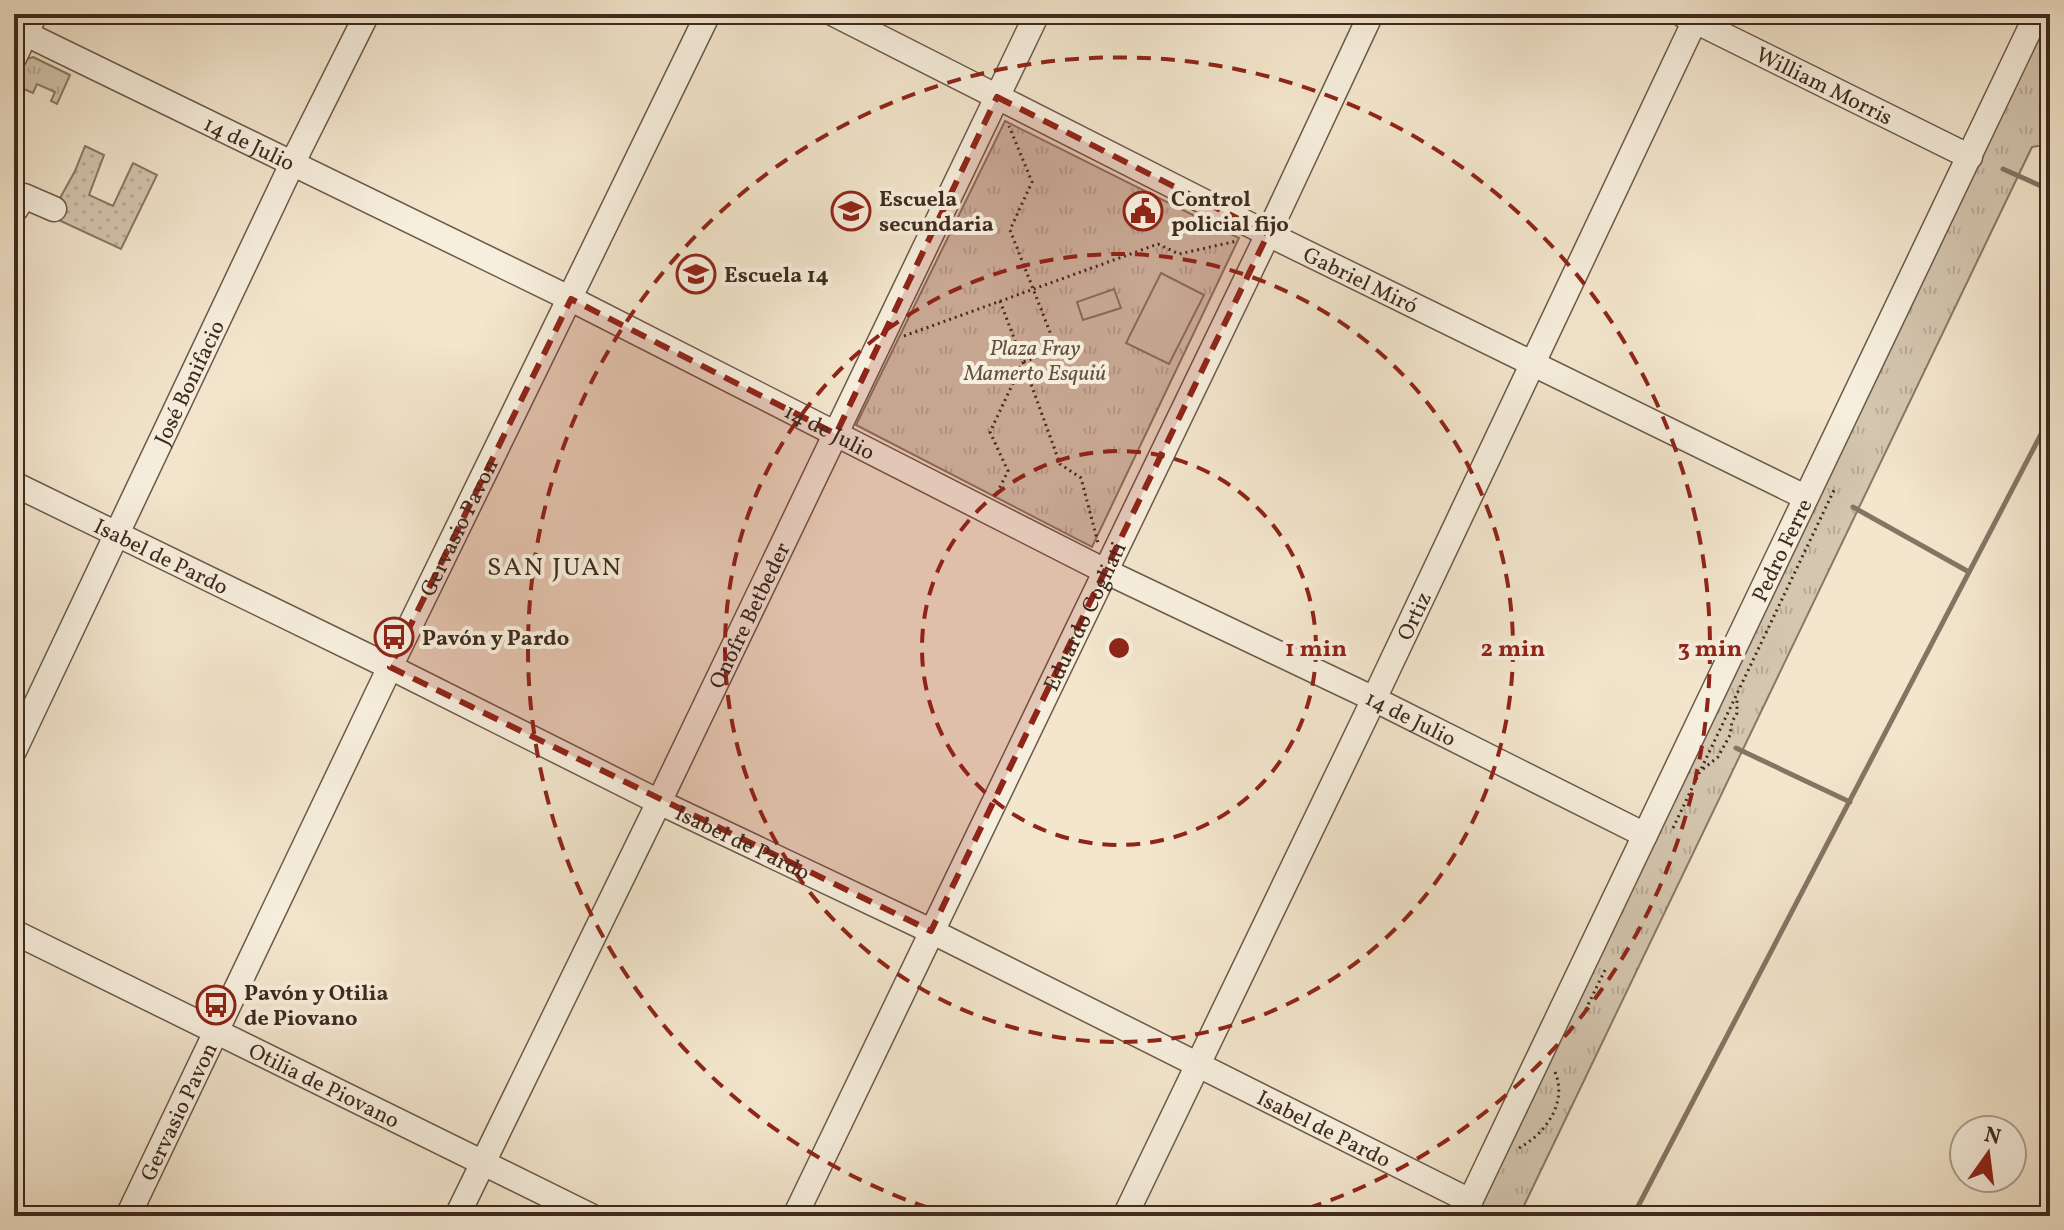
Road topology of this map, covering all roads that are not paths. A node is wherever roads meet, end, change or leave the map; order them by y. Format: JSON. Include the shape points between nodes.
{"nodes":[{"id":1,"x":367,"y":14,"type":"edge"},
{"id":2,"x":708,"y":14,"type":"edge"},
{"id":3,"x":834,"y":14,"type":"edge"},
{"id":4,"x":1037,"y":14,"type":"edge"},
{"id":5,"x":1371,"y":14,"type":"edge"},
{"id":6,"x":2037,"y":14,"type":"edge"},
{"id":7,"x":1691,"y":16,"type":"edge"},
{"id":8,"x":25,"y":25,"type":"edge"},
{"id":9,"x":14,"y":58,"type":"edge"},
{"id":10,"x":997,"y":97,"type":"junction"},
{"id":11,"x":1970,"y":157,"type":"junction"},
{"id":12,"x":292,"y":164,"type":"junction"},
{"id":13,"x":14,"y":208,"type":"edge"},
{"id":14,"x":54,"y":209,"type":"dead end"},
{"id":15,"x":1268,"y":234,"type":"junction"},
{"id":16,"x":571,"y":299,"type":"junction"},
{"id":17,"x":1533,"y":364,"type":"junction"},
{"id":18,"x":836,"y":434,"type":"junction"},
{"id":19,"x":14,"y":484,"type":"edge"},
{"id":20,"x":1805,"y":497,"type":"junction"},
{"id":21,"x":116,"y":533,"type":"junction"},
{"id":22,"x":1105,"y":571,"type":"junction"},
{"id":23,"x":390,"y":667,"type":"junction"},
{"id":24,"x":1374,"y":699,"type":"junction"},
{"id":25,"x":14,"y":751,"type":"edge"},
{"id":26,"x":659,"y":802,"type":"junction"},
{"id":27,"x":1645,"y":835,"type":"junction"},
{"id":28,"x":931,"y":931,"type":"junction"},
{"id":29,"x":14,"y":932,"type":"edge"},
{"id":30,"x":217,"y":1033,"type":"junction"},
{"id":31,"x":1198,"y":1063,"type":"junction"},
{"id":32,"x":482,"y":1163,"type":"junction"},
{"id":33,"x":1466,"y":1208,"type":"edge"},
{"id":34,"x":128,"y":1216,"type":"edge"},
{"id":35,"x":457,"y":1216,"type":"edge"},
{"id":36,"x":591,"y":1216,"type":"edge"},
{"id":37,"x":795,"y":1216,"type":"edge"},
{"id":38,"x":1125,"y":1216,"type":"edge"}],
"edges":[{"from":1,"to":12,"type":"street","name":"José Bonifacio"},
{"from":2,"to":16,"type":"street","name":"Gervasio Pavon"},
{"from":3,"to":10,"type":"street","name":"Gabriel Miró"},
{"from":4,"to":10,"type":"street","name":"Onófre Betbeder"},
{"from":5,"to":15,"type":"street","name":"Eduardo Cogliati"},
{"from":6,"to":11,"type":"street","name":"Pedro Ferre"},
{"from":7,"to":11,"type":"street","name":"William Morris"},
{"from":7,"to":17,"type":"street","name":"Ortiz"},
{"from":8,"to":9,"type":"street"},
{"from":8,"to":12,"type":"street","name":"14 de Julio"},
{"from":10,"to":15,"type":"street","name":"Gabriel Miró"},
{"from":10,"to":18,"type":"street","name":"Onófre Betbeder"},
{"from":11,"to":20,"type":"street","name":"Pedro Ferre"},
{"from":12,"to":16,"type":"street","name":"14 de Julio"},
{"from":12,"to":21,"type":"street","name":"José Bonifacio"},
{"from":13,"to":14,"type":"street","via":[[24,196]]},
{"from":15,"to":17,"type":"street","name":"Gabriel Miró"},
{"from":15,"to":22,"type":"street","name":"Eduardo Cogliati"},
{"from":16,"to":18,"type":"street","name":"14 de Julio"},
{"from":16,"to":23,"type":"street","name":"Gervasio Pavon"},
{"from":17,"to":20,"type":"street","name":"Gabriel Miró"},
{"from":17,"to":24,"type":"street","name":"Ortiz"},
{"from":18,"to":22,"type":"street","name":"14 de Julio"},
{"from":18,"to":26,"type":"street","name":"Onófre Betbeder"},
{"from":19,"to":21,"type":"street","name":"Isabel de Pardo"},
{"from":20,"to":27,"type":"street","name":"Pedro Ferre"},
{"from":21,"to":23,"type":"street","name":"Isabel de Pardo"},
{"from":21,"to":25,"type":"street","name":"José Bonifacio"},
{"from":22,"to":24,"type":"street","name":"14 de Julio"},
{"from":22,"to":28,"type":"street","name":"Eduardo Cogliati"},
{"from":23,"to":26,"type":"street","name":"Isabel de Pardo"},
{"from":23,"to":30,"type":"street","name":"Gervasio Pavon"},
{"from":24,"to":27,"type":"street","name":"14 de Julio"},
{"from":24,"to":31,"type":"street","name":"Ortiz"},
{"from":26,"to":28,"type":"street","name":"Isabel de Pardo"},
{"from":26,"to":32,"type":"street","name":"Onófre Betbeder"},
{"from":27,"to":33,"type":"street","name":"Pedro Ferre"},
{"from":28,"to":31,"type":"street","name":"Isabel de Pardo"},
{"from":28,"to":37,"type":"street","name":"Eduardo Cogliati"},
{"from":29,"to":30,"type":"street","name":"Otilia de Piovano"},
{"from":30,"to":32,"type":"street","name":"Otilia de Piovano"},
{"from":30,"to":34,"type":"street","name":"Gervasio Pavon"},
{"from":31,"to":33,"type":"street","name":"Isabel de Pardo"},
{"from":31,"to":38,"type":"street","name":"Ortiz"},
{"from":32,"to":35,"type":"street","name":"Onófre Betbeder"},
{"from":32,"to":36,"type":"street","name":"Otilia de Piovano"}]}
